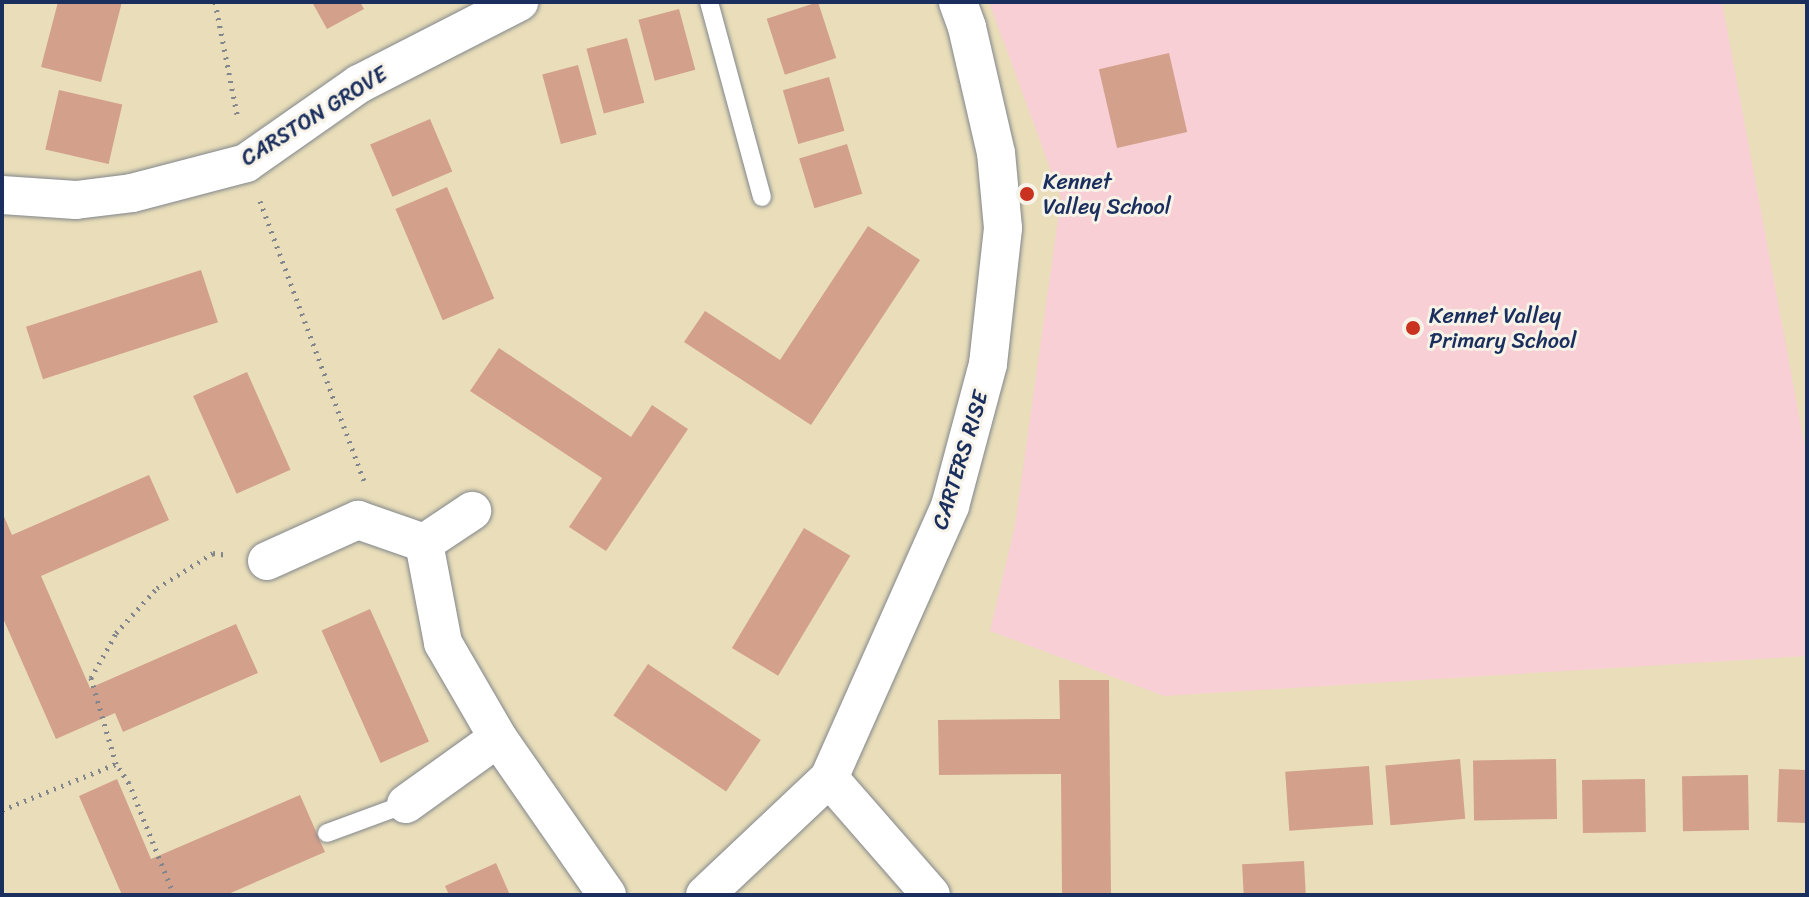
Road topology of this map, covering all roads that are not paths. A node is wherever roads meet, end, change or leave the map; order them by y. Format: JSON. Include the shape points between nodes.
{"nodes":[{"id":1,"x":519,"y":2,"type":"edge"},
{"id":2,"x":709,"y":2,"type":"edge"},
{"id":3,"x":959,"y":2,"type":"edge"},
{"id":4,"x":2,"y":195,"type":"edge"},
{"id":5,"x":762,"y":197,"type":"dead end"},
{"id":6,"x":472,"y":511,"type":"dead end"},
{"id":7,"x":424,"y":543,"type":"junction"},
{"id":8,"x":267,"y":561,"type":"road end"},
{"id":9,"x":498,"y":738,"type":"junction"},
{"id":10,"x":829,"y":778,"type":"junction"},
{"id":11,"x":406,"y":804,"type":"joint"},
{"id":12,"x":327,"y":833,"type":"dead end"},
{"id":13,"x":607,"y":895,"type":"edge"},
{"id":14,"x":705,"y":895,"type":"edge"},
{"id":15,"x":931,"y":895,"type":"edge"}],
"edges":[{"from":1,"to":4,"type":"street","name":"CARSTON GROVE","via":[[359,84],[246,163],[132,193],[76,200]]},
{"from":2,"to":5,"type":"lane"},
{"from":3,"to":10,"type":"street","name":"CARTERS RISE","via":[[996,153],[1003,228],[988,364],[950,506]]},
{"from":6,"to":7,"type":"street"},
{"from":7,"to":8,"type":"street","via":[[358,520]]},
{"from":7,"to":9,"type":"street","via":[[443,643]]},
{"from":9,"to":11,"type":"street"},
{"from":9,"to":13,"type":"street"},
{"from":10,"to":14,"type":"street","name":"CARTERS RISE"},
{"from":10,"to":15,"type":"street"},
{"from":11,"to":12,"type":"lane"}]}
